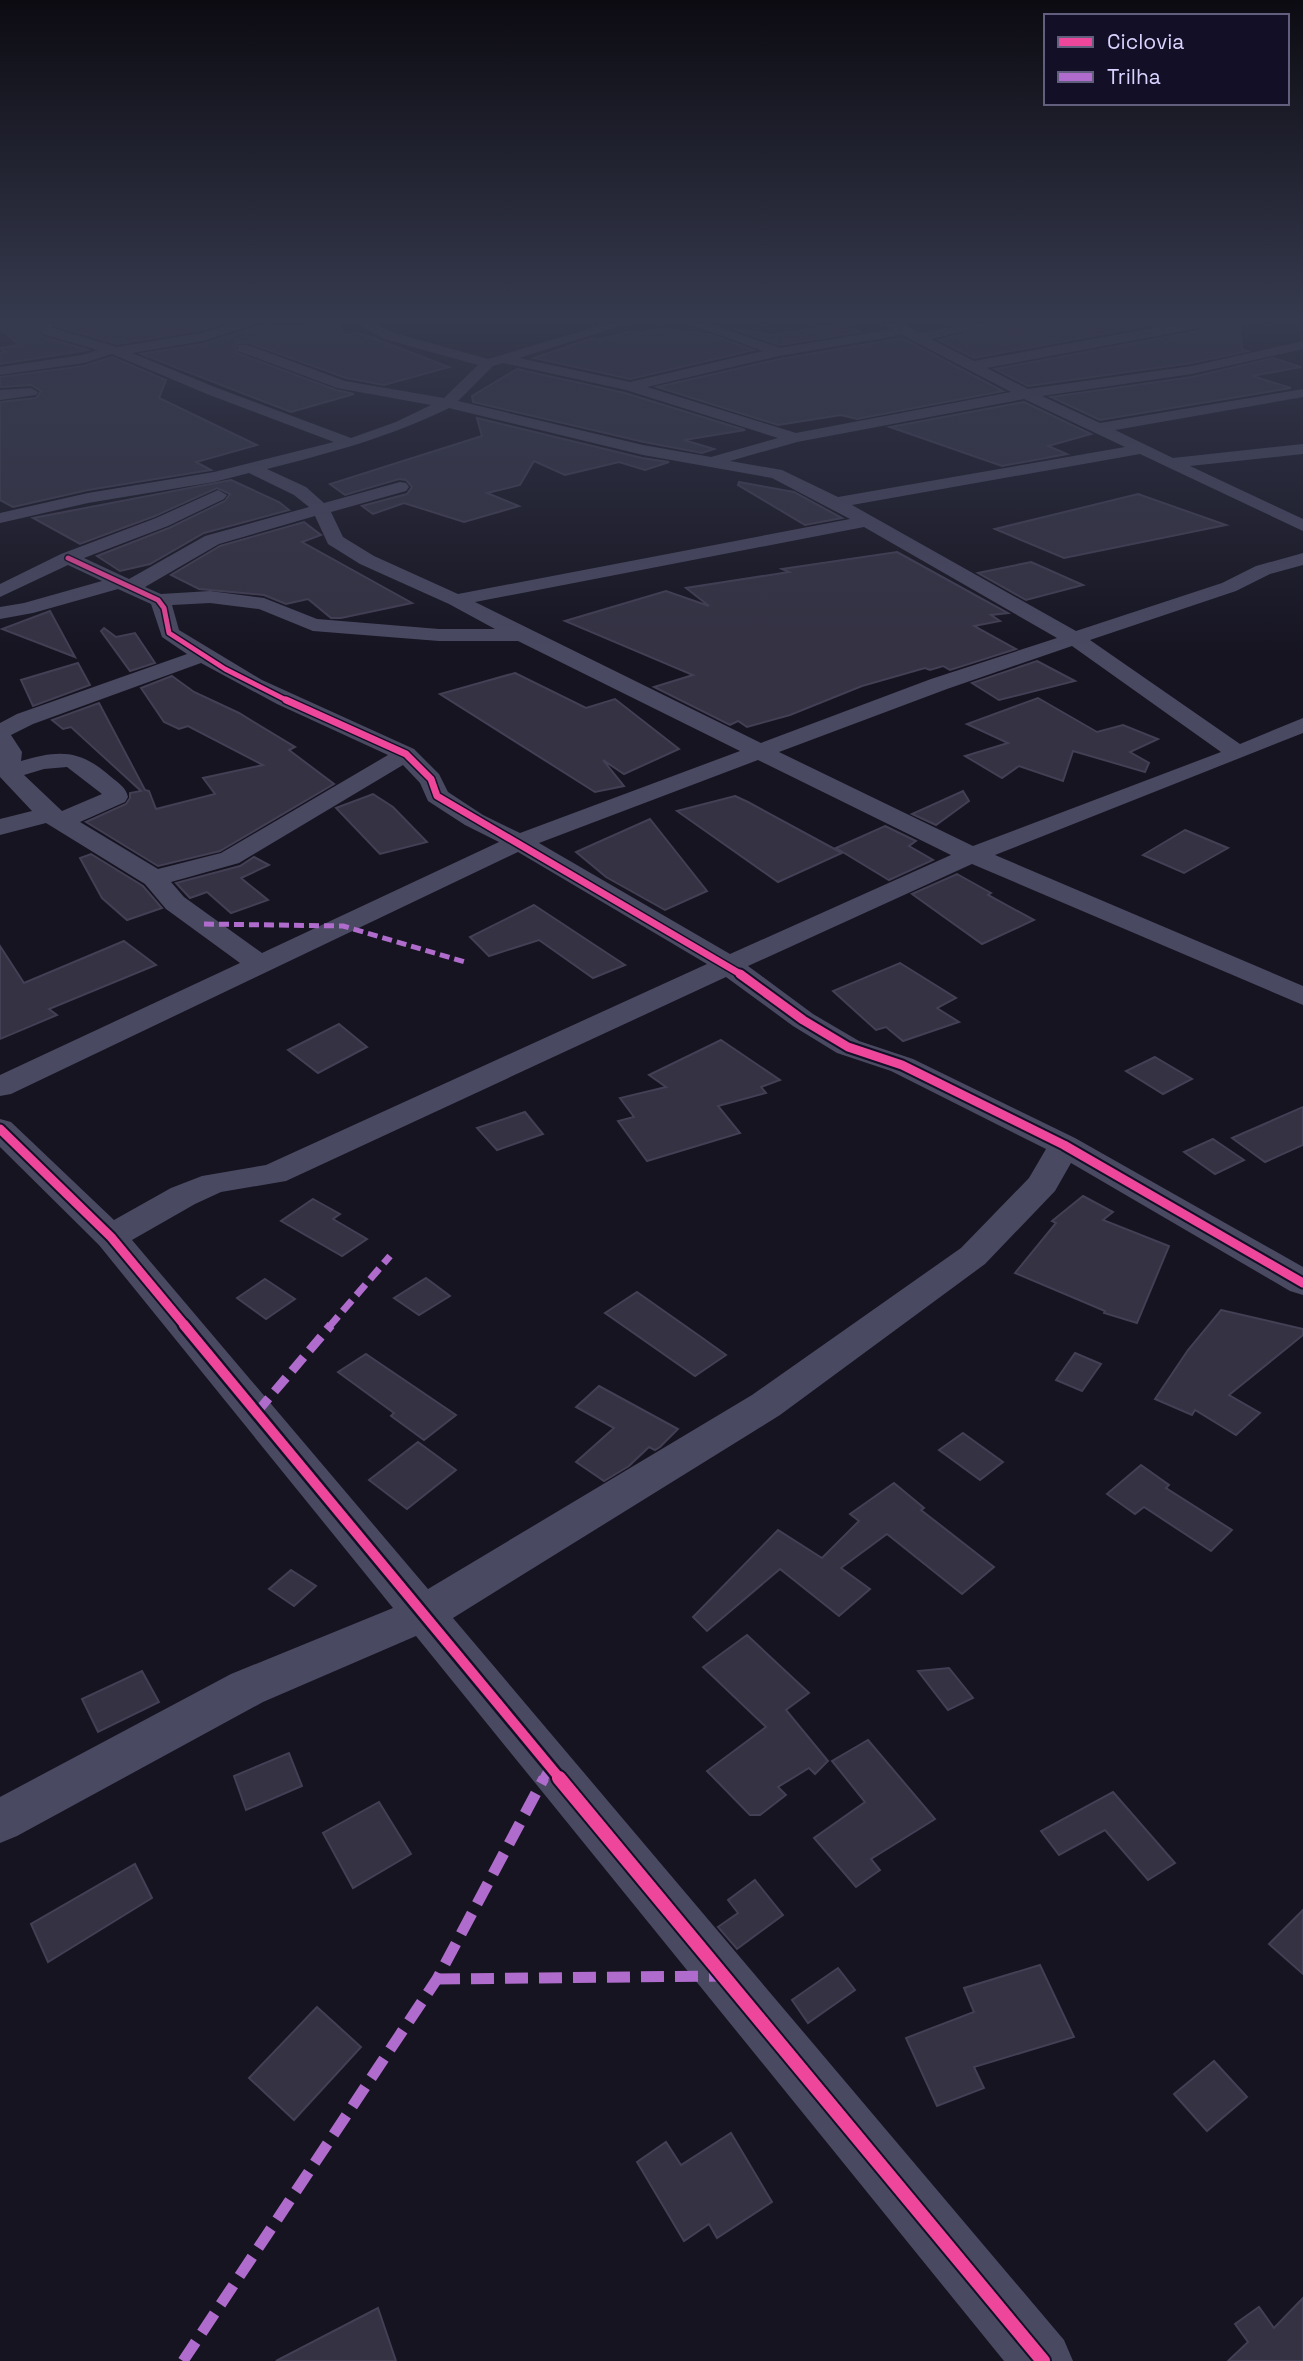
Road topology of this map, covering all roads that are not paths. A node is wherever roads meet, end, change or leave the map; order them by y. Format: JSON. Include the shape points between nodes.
{"nodes":[{"id":1,"x":325,"y":433,"type":"edge"},
{"id":2,"x":379,"y":433,"type":"edge"},
{"id":3,"x":573,"y":433,"type":"edge"},
{"id":4,"x":780,"y":433,"type":"edge"},
{"id":5,"x":820,"y":433,"type":"edge"},
{"id":6,"x":1111,"y":433,"type":"edge"},
{"id":7,"x":795,"y":438,"type":"junction"},
{"id":8,"x":351,"y":443,"type":"junction"},
{"id":9,"x":1143,"y":449,"type":"junction"},
{"id":10,"x":1303,"y":449,"type":"edge"},
{"id":11,"x":1303,"y":455,"type":"edge"},
{"id":12,"x":712,"y":461,"type":"junction"},
{"id":13,"x":1171,"y":463,"type":"junction"},
{"id":14,"x":251,"y":468,"type":"junction"},
{"id":15,"x":1201,"y":477,"type":"junction"},
{"id":16,"x":400,"y":487,"type":"dead end"},
{"id":17,"x":218,"y":495,"type":"dead end"},
{"id":18,"x":834,"y":503,"type":"junction"},
{"id":19,"x":320,"y":508,"type":"junction"},
{"id":20,"x":1303,"y":511,"type":"edge"},
{"id":21,"x":1282,"y":515,"type":"junction"},
{"id":22,"x":0,"y":518,"type":"edge"},
{"id":23,"x":866,"y":521,"type":"junction"},
{"id":24,"x":1303,"y":526,"type":"edge"},
{"id":25,"x":68,"y":558,"type":"junction"},
{"id":26,"x":1303,"y":559,"type":"edge"},
{"id":27,"x":125,"y":584,"type":"junction"},
{"id":28,"x":0,"y":591,"type":"edge"},
{"id":29,"x":158,"y":600,"type":"junction"},
{"id":30,"x":456,"y":600,"type":"junction"},
{"id":31,"x":0,"y":613,"type":"edge"},
{"id":32,"x":523,"y":635,"type":"junction"},
{"id":33,"x":1075,"y":639,"type":"junction"},
{"id":34,"x":202,"y":656,"type":"junction"},
{"id":35,"x":1303,"y":725,"type":"edge"},
{"id":36,"x":0,"y":734,"type":"edge"},
{"id":37,"x":758,"y":750,"type":"junction"},
{"id":38,"x":1238,"y":753,"type":"junction"},
{"id":39,"x":406,"y":754,"type":"junction"},
{"id":40,"x":8,"y":772,"type":"junction"},
{"id":41,"x":55,"y":818,"type":"junction"},
{"id":42,"x":0,"y":827,"type":"edge"},
{"id":43,"x":519,"y":842,"type":"junction"},
{"id":44,"x":972,"y":855,"type":"junction"},
{"id":45,"x":154,"y":878,"type":"junction"},
{"id":46,"x":727,"y":964,"type":"junction"},
{"id":47,"x":261,"y":965,"type":"junction"},
{"id":48,"x":1303,"y":996,"type":"edge"},
{"id":49,"x":0,"y":1087,"type":"edge"},
{"id":50,"x":0,"y":1129,"type":"edge"},
{"id":51,"x":1064,"y":1145,"type":"junction"},
{"id":52,"x":111,"y":1237,"type":"junction"},
{"id":53,"x":1303,"y":1283,"type":"edge"},
{"id":54,"x":423,"y":1614,"type":"junction"},
{"id":55,"x":0,"y":1821,"type":"edge"},
{"id":56,"x":1043,"y":2361,"type":"edge"}],
"edges":[{"from":1,"to":8,"type":"street"},
{"from":2,"to":8,"type":"street"},
{"from":3,"to":12,"type":"street"},
{"from":4,"to":7,"type":"street"},
{"from":5,"to":7,"type":"street"},
{"from":6,"to":9,"type":"street"},
{"from":7,"to":12,"type":"street"},
{"from":8,"to":14,"type":"street"},
{"from":9,"to":13,"type":"street"},
{"from":9,"to":18,"type":"street"},
{"from":10,"to":13,"type":"street"},
{"from":11,"to":15,"type":"street"},
{"from":12,"to":18,"type":"street","via":[[776,474]]},
{"from":13,"to":15,"type":"street"},
{"from":14,"to":19,"type":"street","via":[[300,491]]},
{"from":14,"to":22,"type":"street"},
{"from":15,"to":21,"type":"street"},
{"from":16,"to":19,"type":"street"},
{"from":17,"to":25,"type":"street"},
{"from":18,"to":23,"type":"street"},
{"from":19,"to":27,"type":"street","via":[[212,540]]},
{"from":19,"to":30,"type":"street","via":[[335,540],[367,560]]},
{"from":20,"to":21,"type":"street"},
{"from":21,"to":24,"type":"street"},
{"from":23,"to":30,"type":"street"},
{"from":23,"to":33,"type":"street"},
{"from":25,"to":27,"type":"street"},
{"from":25,"to":28,"type":"street"},
{"from":26,"to":33,"type":"street"},
{"from":27,"to":29,"type":"street"},
{"from":27,"to":31,"type":"street"},
{"from":29,"to":32,"type":"street","via":[[210,597],[264,604],[313,625],[439,635]]},
{"from":29,"to":34,"type":"street","via":[[169,634]]},
{"from":30,"to":32,"type":"street"},
{"from":32,"to":37,"type":"street"},
{"from":33,"to":37,"type":"street"},
{"from":33,"to":38,"type":"street"},
{"from":34,"to":36,"type":"street","via":[[25,719]]},
{"from":34,"to":39,"type":"street"},
{"from":35,"to":38,"type":"street"},
{"from":36,"to":40,"type":"street","via":[[10,752]]},
{"from":37,"to":43,"type":"street"},
{"from":37,"to":44,"type":"street"},
{"from":38,"to":44,"type":"street"},
{"from":39,"to":43,"type":"street","via":[[431,779],[437,796]]},
{"from":39,"to":45,"type":"street","via":[[238,854]]},
{"from":40,"to":41,"type":"street"},
{"from":40,"to":41,"type":"street","via":[[70,761],[115,792],[116,797],[107,803]]},
{"from":41,"to":42,"type":"street"},
{"from":41,"to":45,"type":"street"},
{"from":43,"to":46,"type":"street"},
{"from":43,"to":47,"type":"street"},
{"from":44,"to":46,"type":"street"},
{"from":44,"to":48,"type":"street"},
{"from":45,"to":47,"type":"street","via":[[175,903]]},
{"from":46,"to":51,"type":"street","via":[[803,1020],[848,1046],[902,1065]]},
{"from":46,"to":52,"type":"street","via":[[274,1174],[214,1183]]},
{"from":47,"to":49,"type":"street"},
{"from":50,"to":52,"type":"street"},
{"from":51,"to":53,"type":"street"},
{"from":51,"to":54,"type":"street","via":[[1043,1184],[973,1256],[766,1405]]},
{"from":52,"to":54,"type":"street"},
{"from":54,"to":55,"type":"street","via":[[247,1688]]},
{"from":54,"to":56,"type":"street"}]}
